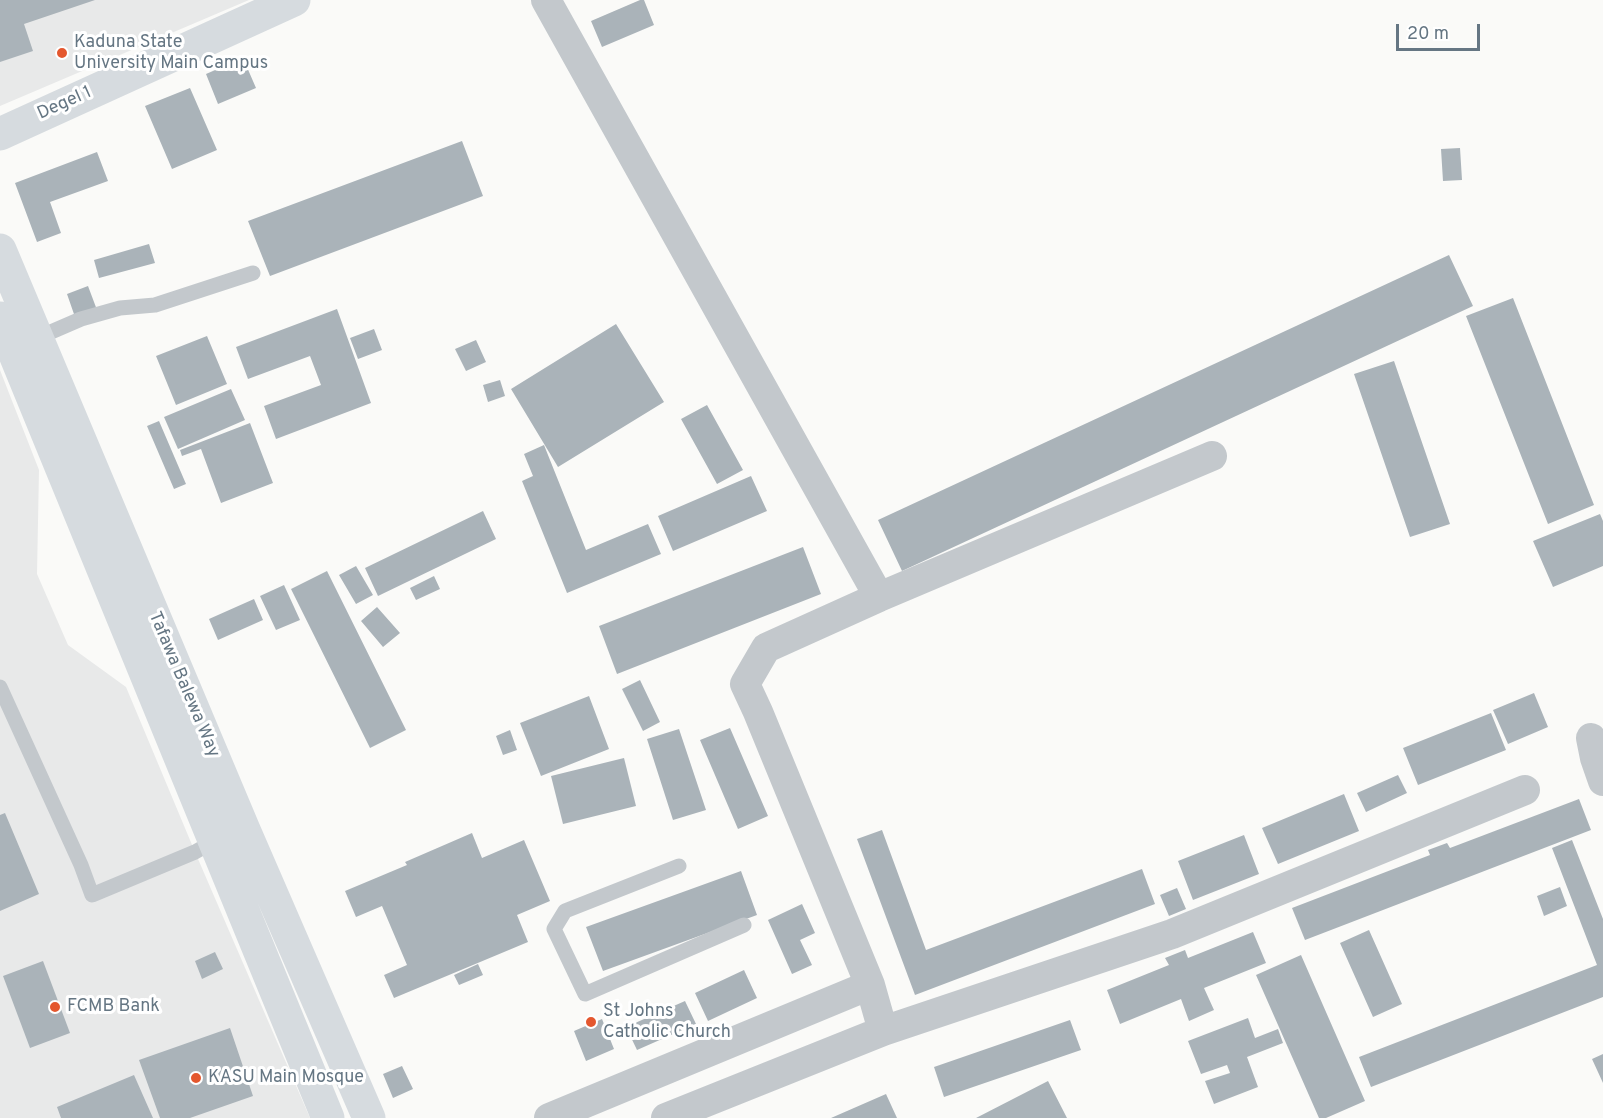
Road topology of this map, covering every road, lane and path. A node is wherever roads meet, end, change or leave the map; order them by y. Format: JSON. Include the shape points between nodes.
{"nodes":[{"id":1,"x":294,"y":0,"type":"edge"},
{"id":2,"x":546,"y":0,"type":"edge"},
{"id":3,"x":0,"y":134,"type":"edge"},
{"id":4,"x":0,"y":250,"type":"edge"},
{"id":5,"x":253,"y":273,"type":"dead end"},
{"id":6,"x":0,"y":318,"type":"edge"},
{"id":7,"x":37,"y":338,"type":"junction"},
{"id":8,"x":1212,"y":456,"type":"dead end"},
{"id":9,"x":879,"y":597,"type":"junction"},
{"id":10,"x":0,"y":687,"type":"edge"},
{"id":11,"x":1591,"y":738,"type":"dead end"},
{"id":12,"x":1603,"y":781,"type":"edge"},
{"id":13,"x":1525,"y":790,"type":"dead end"},
{"id":14,"x":229,"y":836,"type":"junction"},
{"id":15,"x":679,"y":866,"type":"dead end"},
{"id":16,"x":744,"y":925,"type":"dead end"},
{"id":17,"x":870,"y":985,"type":"junction"},
{"id":18,"x":883,"y":1031,"type":"junction"},
{"id":19,"x":328,"y":1118,"type":"edge"},
{"id":20,"x":369,"y":1118,"type":"edge"},
{"id":21,"x":549,"y":1118,"type":"edge"},
{"id":22,"x":666,"y":1118,"type":"edge"}],
"edges":[{"from":1,"to":3,"type":"main road","name":"Degel 1"},
{"from":2,"to":9,"type":"street"},
{"from":4,"to":7,"type":"main road","name":"Tafawa Balewa Way"},
{"from":5,"to":7,"type":"lane","via":[[155,305],[120,308],[81,319]]},
{"from":6,"to":14,"type":"main road","name":"Tafawa Balewa Way"},
{"from":7,"to":14,"type":"main road","name":"Tafawa Balewa Way"},
{"from":8,"to":9,"type":"street"},
{"from":9,"to":17,"type":"street","via":[[766,648],[745,684]]},
{"from":10,"to":14,"type":"lane","via":[[92,895]]},
{"from":11,"to":12,"type":"street"},
{"from":13,"to":18,"type":"street","via":[[1172,934]]},
{"from":14,"to":19,"type":"main road","name":"Tafawa Balewa Way"},
{"from":14,"to":20,"type":"main road","name":"Tafawa Balewa Way"},
{"from":15,"to":16,"type":"lane","via":[[565,911],[554,928],[585,994]]},
{"from":17,"to":18,"type":"street"},
{"from":17,"to":21,"type":"street"},
{"from":18,"to":22,"type":"street"}]}
